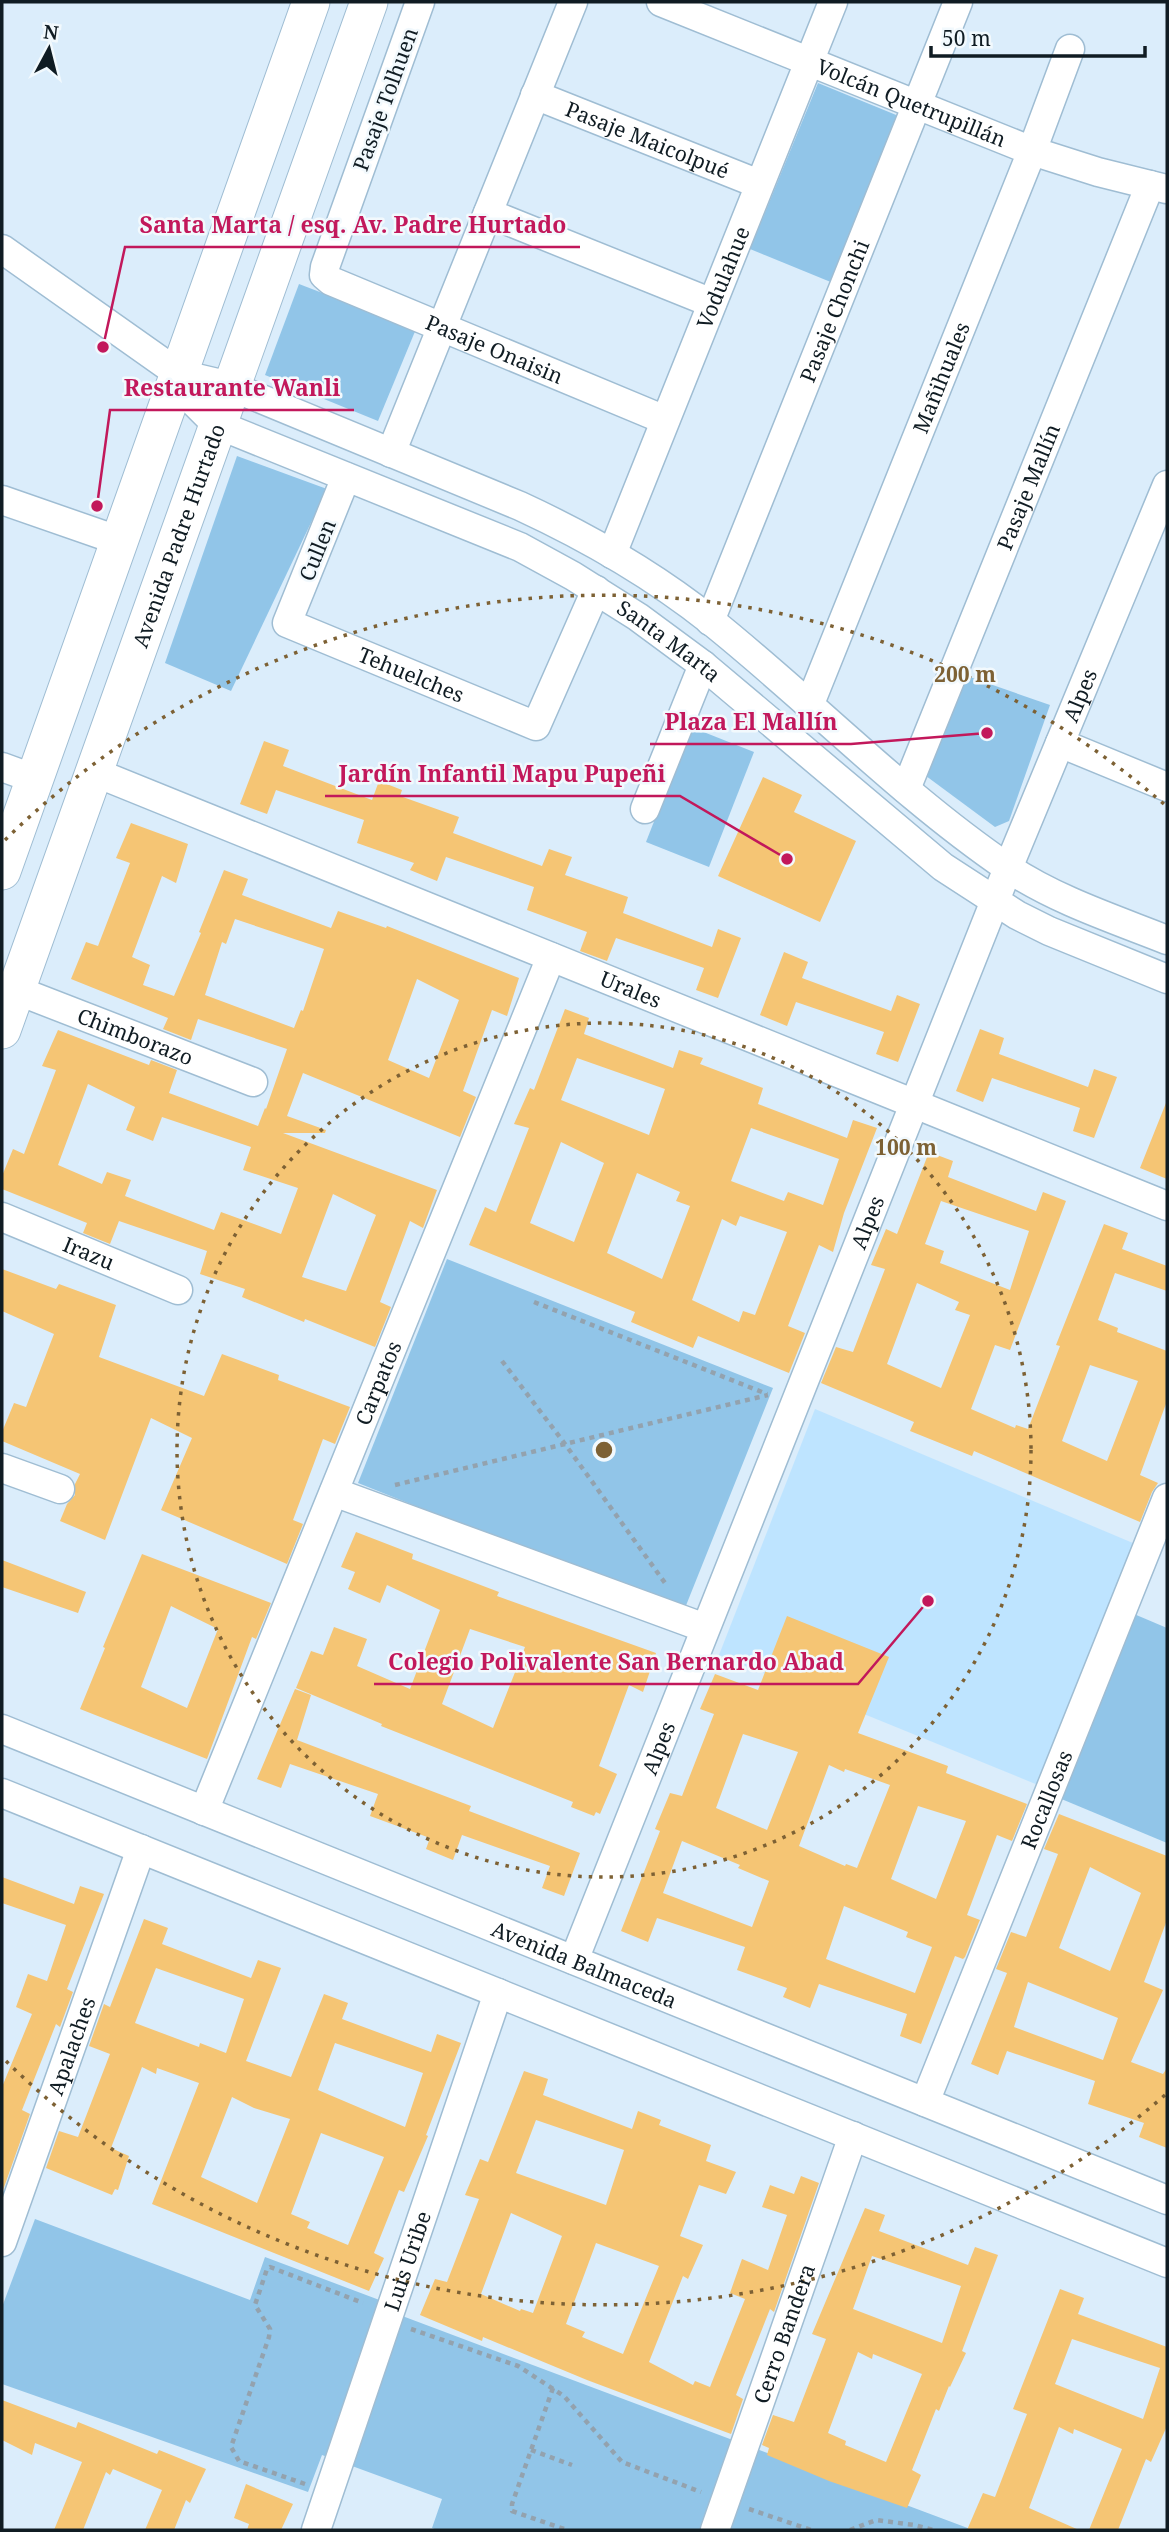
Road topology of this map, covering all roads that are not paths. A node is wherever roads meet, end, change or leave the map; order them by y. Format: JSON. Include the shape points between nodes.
{"nodes":[{"id":1,"x":311,"y":2,"type":"edge"},
{"id":2,"x":369,"y":2,"type":"edge"},
{"id":3,"x":420,"y":2,"type":"edge"},
{"id":4,"x":573,"y":2,"type":"edge"},
{"id":5,"x":661,"y":2,"type":"edge"},
{"id":6,"x":833,"y":2,"type":"edge"},
{"id":7,"x":958,"y":2,"type":"edge"},
{"id":8,"x":700,"y":9,"type":"edge"},
{"id":9,"x":1070,"y":49,"type":"dead end"},
{"id":10,"x":809,"y":62,"type":"junction"},
{"id":11,"x":535,"y":95,"type":"junction"},
{"id":12,"x":917,"y":105,"type":"junction"},
{"id":13,"x":1032,"y":151,"type":"junction"},
{"id":14,"x":759,"y":184,"type":"junction"},
{"id":15,"x":1159,"y":187,"type":"edge"},
{"id":16,"x":488,"y":213,"type":"junction"},
{"id":17,"x":2,"y":249,"type":"edge"},
{"id":18,"x":324,"y":275,"type":"joint"},
{"id":19,"x":712,"y":303,"type":"junction"},
{"id":20,"x":441,"y":327,"type":"junction"},
{"id":21,"x":179,"y":374,"type":"junction"},
{"id":22,"x":230,"y":386,"type":"junction"},
{"id":23,"x":665,"y":420,"type":"junction"},
{"id":24,"x":216,"y":424,"type":"junction"},
{"id":25,"x":391,"y":453,"type":"junction"},
{"id":26,"x":346,"y":477,"type":"junction"},
{"id":27,"x":1167,"y":485,"type":"edge"},
{"id":28,"x":2,"y":499,"type":"edge"},
{"id":29,"x":120,"y":541,"type":"junction"},
{"id":30,"x":612,"y":554,"type":"junction"},
{"id":31,"x":596,"y":590,"type":"junction"},
{"id":32,"x":710,"y":621,"type":"junction"},
{"id":33,"x":287,"y":623,"type":"joint"},
{"id":34,"x":702,"y":666,"type":"junction"},
{"id":35,"x":809,"y":706,"type":"junction"},
{"id":36,"x":1060,"y":743,"type":"junction"},
{"id":37,"x":94,"y":772,"type":"junction"},
{"id":38,"x":18,"y":773,"type":"edge"},
{"id":39,"x":1167,"y":787,"type":"edge"},
{"id":40,"x":905,"y":789,"type":"junction"},
{"id":41,"x":645,"y":809,"type":"dead end"},
{"id":42,"x":1008,"y":868,"type":"junction"},
{"id":43,"x":2,"y":871,"type":"edge"},
{"id":44,"x":995,"y":902,"type":"junction"},
{"id":45,"x":1167,"y":940,"type":"edge"},
{"id":46,"x":551,"y":957,"type":"junction"},
{"id":47,"x":1167,"y":979,"type":"edge"},
{"id":48,"x":16,"y":990,"type":"junction"},
{"id":49,"x":2,"y":1030,"type":"edge"},
{"id":50,"x":253,"y":1082,"type":"dead end"},
{"id":51,"x":914,"y":1104,"type":"junction"},
{"id":52,"x":1167,"y":1206,"type":"edge"},
{"id":53,"x":2,"y":1217,"type":"edge"},
{"id":54,"x":178,"y":1290,"type":"dead end"},
{"id":55,"x":2,"y":1468,"type":"edge"},
{"id":56,"x":60,"y":1489,"type":"dead end"},
{"id":57,"x":340,"y":1494,"type":"junction"},
{"id":58,"x":1167,"y":1498,"type":"edge"},
{"id":59,"x":700,"y":1625,"type":"junction"},
{"id":60,"x":2,"y":1729,"type":"edge"},
{"id":61,"x":2,"y":1793,"type":"edge"},
{"id":62,"x":204,"y":1811,"type":"junction"},
{"id":63,"x":141,"y":1849,"type":"junction"},
{"id":64,"x":573,"y":1960,"type":"junction"},
{"id":65,"x":498,"y":1993,"type":"junction"},
{"id":66,"x":925,"y":2102,"type":"junction"},
{"id":67,"x":853,"y":2136,"type":"junction"},
{"id":68,"x":1167,"y":2200,"type":"edge"},
{"id":69,"x":2,"y":2242,"type":"edge"},
{"id":70,"x":1167,"y":2263,"type":"edge"},
{"id":71,"x":316,"y":2530,"type":"edge"},
{"id":72,"x":715,"y":2530,"type":"edge"}],
"edges":[{"from":1,"to":21,"type":"main road"},
{"from":2,"to":22,"type":"main road","name":"Avenida Padre Hurtado"},
{"from":3,"to":18,"type":"street","name":"Pasaje Tolhuen"},
{"from":4,"to":11,"type":"street"},
{"from":5,"to":8,"type":"street","name":"Volcán Quetrupillán"},
{"from":6,"to":10,"type":"street","name":"Vodulahue"},
{"from":7,"to":12,"type":"street","name":"Pasaje Chonchi"},
{"from":8,"to":10,"type":"street","name":"Volcán Quetrupillán"},
{"from":9,"to":13,"type":"street","name":"Mañihuales"},
{"from":10,"to":12,"type":"street","name":"Volcán Quetrupillán"},
{"from":10,"to":14,"type":"street","name":"Vodulahue"},
{"from":11,"to":14,"type":"street","name":"Pasaje Maicolpué"},
{"from":11,"to":16,"type":"street"},
{"from":12,"to":13,"type":"street","name":"Volcán Quetrupillán"},
{"from":12,"to":32,"type":"street","name":"Pasaje Chonchi"},
{"from":13,"to":15,"type":"street","name":"Volcán Quetrupillán"},
{"from":13,"to":35,"type":"street","name":"Mañihuales"},
{"from":14,"to":19,"type":"street","name":"Vodulahue"},
{"from":15,"to":40,"type":"street","name":"Pasaje Mallín"},
{"from":16,"to":19,"type":"street"},
{"from":16,"to":20,"type":"street"},
{"from":17,"to":21,"type":"street","name":"Santa Marta"},
{"from":18,"to":20,"type":"street","name":"Pasaje Onaisin"},
{"from":19,"to":23,"type":"street","name":"Vodulahue"},
{"from":20,"to":23,"type":"street","name":"Pasaje Onaisin"},
{"from":20,"to":25,"type":"street"},
{"from":21,"to":22,"type":"street","name":"Santa Marta"},
{"from":21,"to":24,"type":"street","name":"Santa Marta","via":[[193,401]]},
{"from":21,"to":29,"type":"main road"},
{"from":22,"to":24,"type":"main road","name":"Avenida Padre Hurtado"},
{"from":22,"to":25,"type":"street","name":"Santa Marta"},
{"from":23,"to":30,"type":"street","name":"Vodulahue"},
{"from":24,"to":26,"type":"street","name":"Santa Marta"},
{"from":24,"to":37,"type":"main road","name":"Avenida Padre Hurtado"},
{"from":25,"to":30,"type":"street","name":"Santa Marta","via":[[520,506]]},
{"from":26,"to":31,"type":"street","name":"Santa Marta","via":[[520,547]]},
{"from":26,"to":33,"type":"street","name":"Cullen"},
{"from":27,"to":36,"type":"street","name":"Alpes"},
{"from":28,"to":29,"type":"street"},
{"from":29,"to":38,"type":"main road"},
{"from":30,"to":32,"type":"street","name":"Santa Marta"},
{"from":31,"to":33,"type":"street","name":"Tehuelches","via":[[536,726]]},
{"from":31,"to":34,"type":"street","name":"Santa Marta"},
{"from":32,"to":35,"type":"street","name":"Santa Marta"},
{"from":34,"to":41,"type":"street"},
{"from":34,"to":44,"type":"street","name":"Santa Marta","via":[[907,839]]},
{"from":35,"to":40,"type":"street","name":"Santa Marta"},
{"from":36,"to":39,"type":"street"},
{"from":36,"to":42,"type":"street","name":"Alpes"},
{"from":37,"to":46,"type":"street","name":"Urales"},
{"from":37,"to":48,"type":"main road","name":"Avenida Padre Hurtado"},
{"from":38,"to":43,"type":"main road"},
{"from":40,"to":42,"type":"street","name":"Santa Marta"},
{"from":42,"to":44,"type":"street","name":"Alpes"},
{"from":42,"to":45,"type":"street","name":"Santa Marta","via":[[1067,900]]},
{"from":44,"to":47,"type":"street","name":"Santa Marta","via":[[1049,931]]},
{"from":44,"to":51,"type":"street","name":"Alpes"},
{"from":46,"to":51,"type":"street","name":"Urales"},
{"from":46,"to":57,"type":"street","name":"Carpatos"},
{"from":48,"to":49,"type":"main road","name":"Avenida Padre Hurtado"},
{"from":48,"to":50,"type":"street","name":"Chimborazo"},
{"from":51,"to":52,"type":"street","name":"Urales"},
{"from":51,"to":59,"type":"street","name":"Alpes"},
{"from":53,"to":54,"type":"street","name":"Irazu"},
{"from":55,"to":56,"type":"street"},
{"from":57,"to":59,"type":"street"},
{"from":57,"to":62,"type":"street","name":"Carpatos"},
{"from":58,"to":66,"type":"street","name":"Rocallosas"},
{"from":59,"to":64,"type":"street","name":"Alpes"},
{"from":60,"to":62,"type":"street","name":"Avenida Balmaceda"},
{"from":61,"to":63,"type":"street"},
{"from":62,"to":64,"type":"street","name":"Avenida Balmaceda"},
{"from":63,"to":65,"type":"street"},
{"from":63,"to":69,"type":"street","name":"Apalaches"},
{"from":64,"to":66,"type":"street","name":"Avenida Balmaceda"},
{"from":65,"to":67,"type":"street"},
{"from":65,"to":71,"type":"street","name":"Luis Uribe"},
{"from":66,"to":68,"type":"street","name":"Avenida Balmaceda"},
{"from":67,"to":70,"type":"street"},
{"from":67,"to":72,"type":"street","name":"Cerro Bandera"}]}
